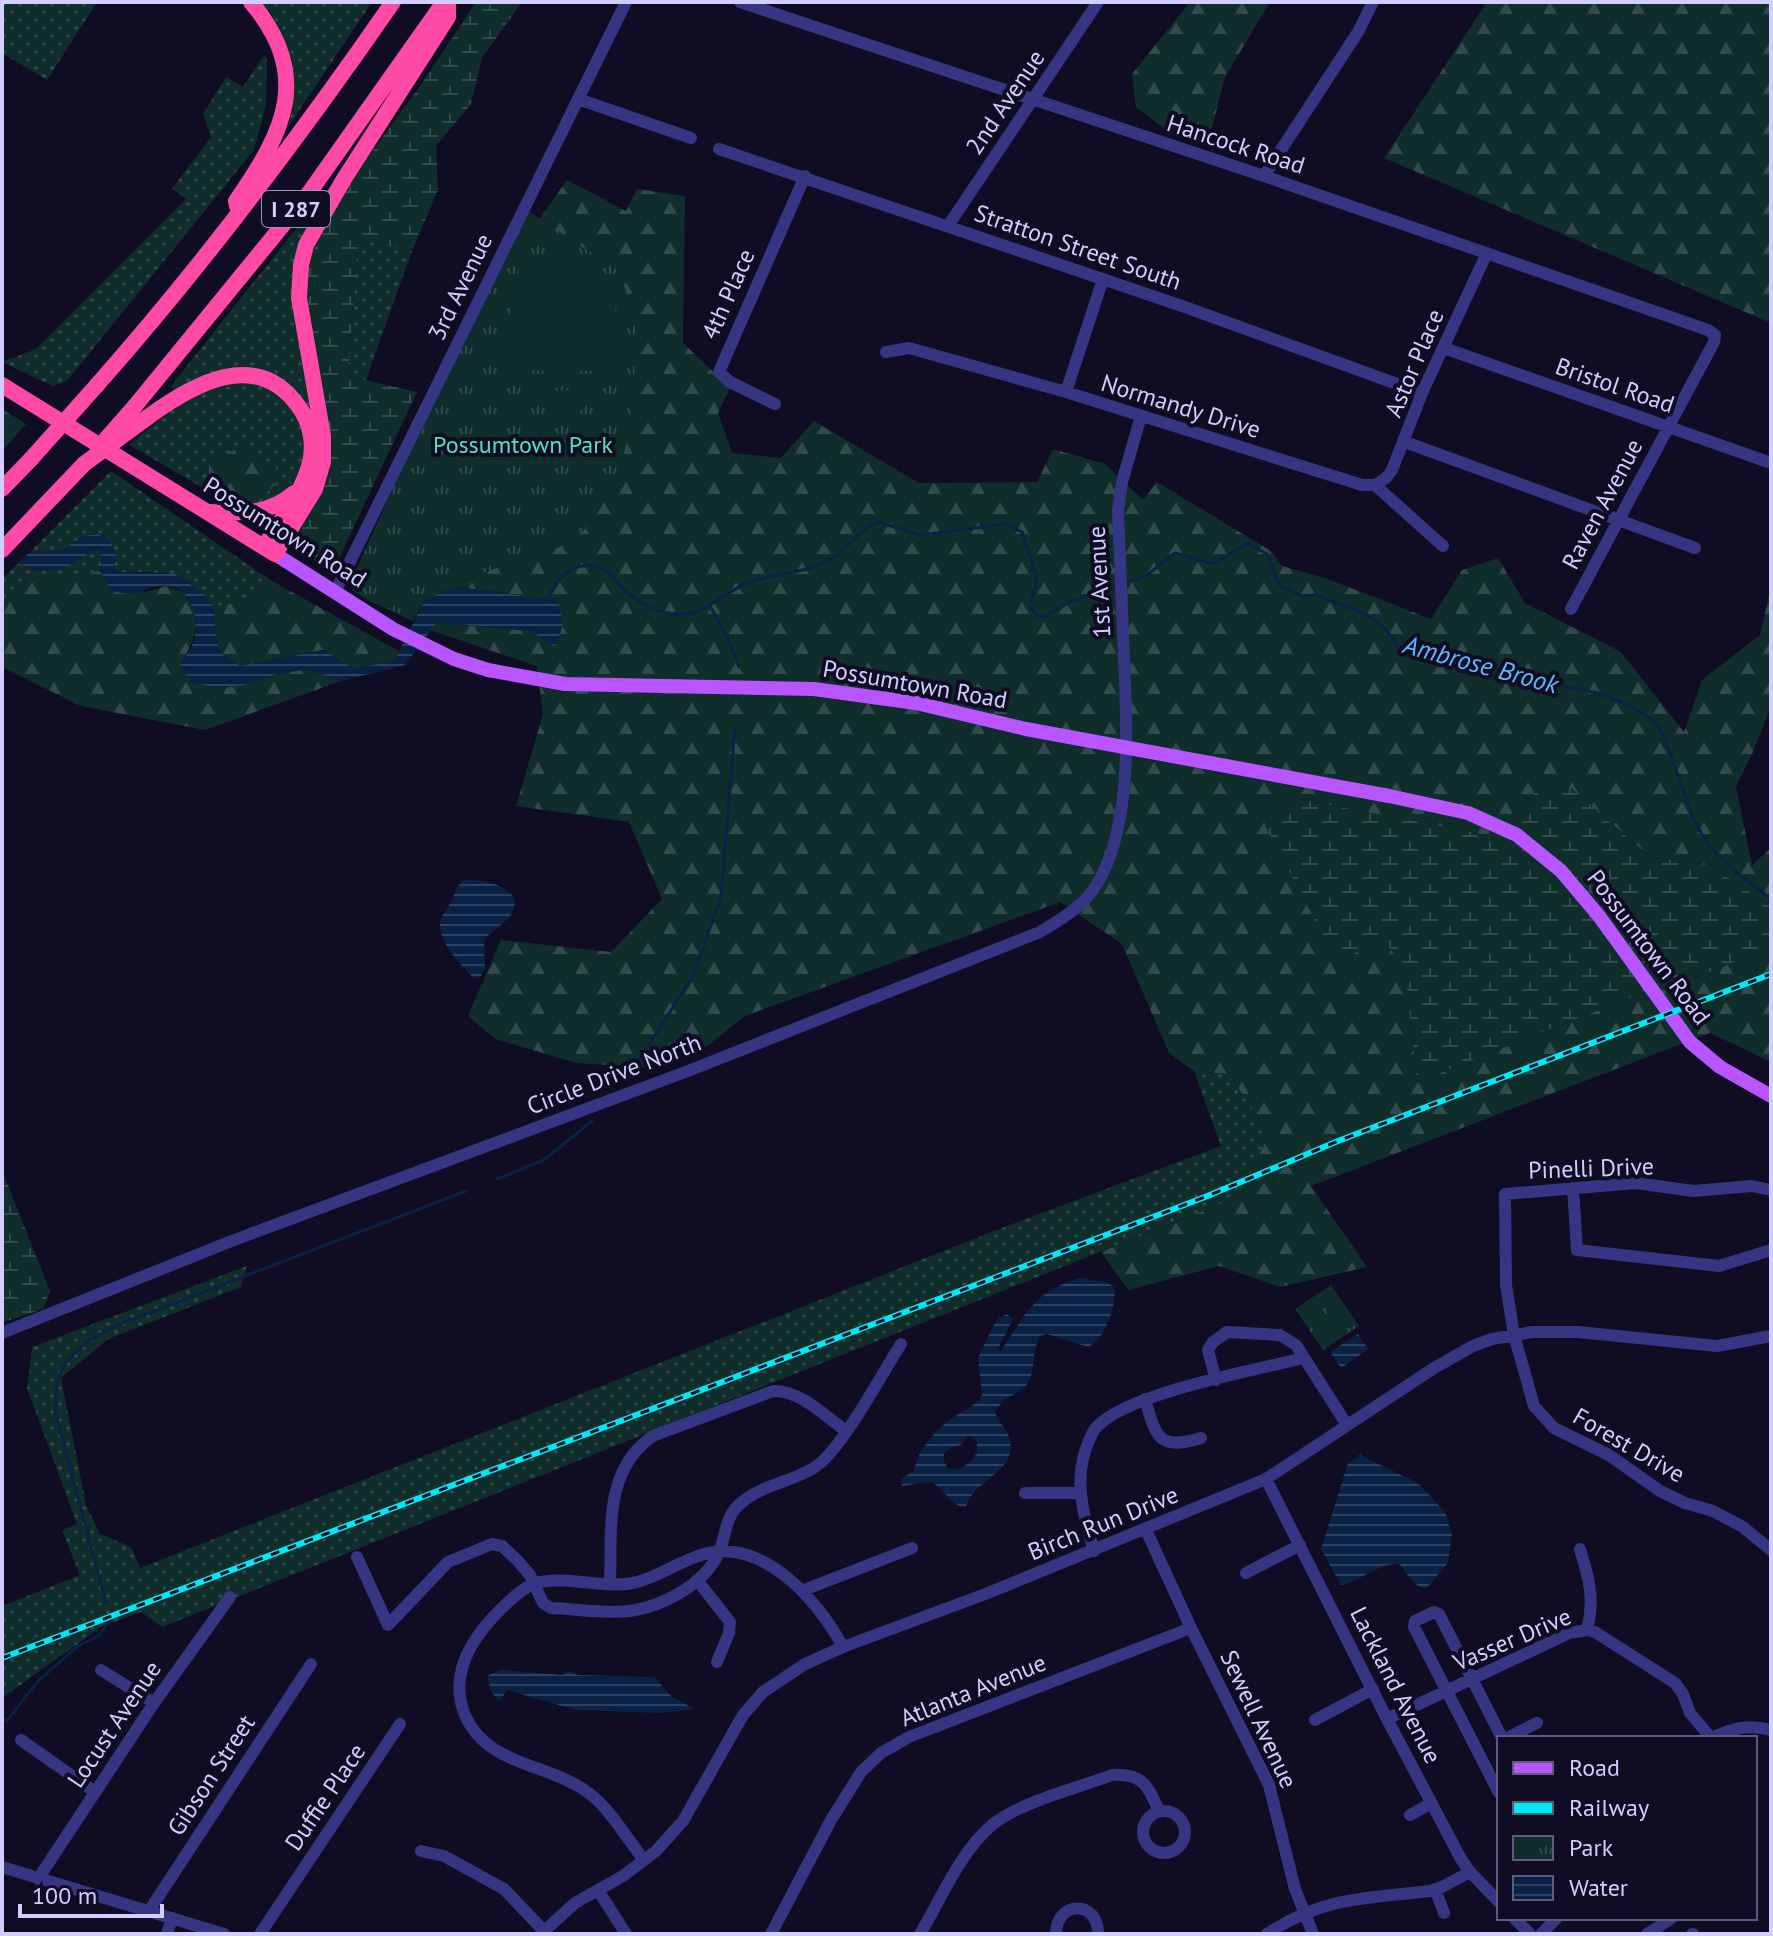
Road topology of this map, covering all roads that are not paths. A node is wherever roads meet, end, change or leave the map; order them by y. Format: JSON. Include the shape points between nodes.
{"nodes":[{"id":1,"x":251,"y":2,"type":"edge"},
{"id":2,"x":393,"y":2,"type":"edge"},
{"id":3,"x":446,"y":2,"type":"edge"},
{"id":4,"x":626,"y":2,"type":"edge"},
{"id":5,"x":740,"y":2,"type":"edge"},
{"id":6,"x":1098,"y":2,"type":"edge"},
{"id":7,"x":1373,"y":2,"type":"edge"},
{"id":8,"x":578,"y":99,"type":"junction"},
{"id":9,"x":1032,"y":101,"type":"junction"},
{"id":10,"x":691,"y":138,"type":"dead end"},
{"id":11,"x":719,"y":149,"type":"dead end"},
{"id":12,"x":805,"y":176,"type":"junction"},
{"id":13,"x":1264,"y":176,"type":"junction"},
{"id":14,"x":238,"y":215,"type":"junction"},
{"id":15,"x":948,"y":226,"type":"junction"},
{"id":16,"x":1487,"y":253,"type":"junction"},
{"id":17,"x":1103,"y":279,"type":"junction"},
{"id":18,"x":1715,"y":335,"type":"joint"},
{"id":19,"x":1444,"y":348,"type":"junction"},
{"id":20,"x":886,"y":352,"type":"dead end"},
{"id":21,"x":2,"y":385,"type":"edge"},
{"id":22,"x":1066,"y":392,"type":"junction"},
{"id":23,"x":1422,"y":393,"type":"junction"},
{"id":24,"x":775,"y":404,"type":"dead end"},
{"id":25,"x":141,"y":412,"type":"junction"},
{"id":26,"x":1141,"y":416,"type":"junction"},
{"id":27,"x":1667,"y":427,"type":"junction"},
{"id":28,"x":1405,"y":442,"type":"junction"},
{"id":29,"x":1771,"y":463,"type":"edge"},
{"id":30,"x":1375,"y":485,"type":"junction"},
{"id":31,"x":2,"y":489,"type":"edge"},
{"id":32,"x":298,"y":490,"type":"junction"},
{"id":33,"x":209,"y":512,"type":"junction"},
{"id":34,"x":1617,"y":520,"type":"junction"},
{"id":35,"x":1443,"y":546,"type":"dead end"},
{"id":36,"x":1695,"y":548,"type":"dead end"},
{"id":37,"x":2,"y":550,"type":"edge"},
{"id":38,"x":270,"y":551,"type":"junction"},
{"id":39,"x":335,"y":592,"type":"junction"},
{"id":40,"x":1571,"y":609,"type":"dead end"},
{"id":41,"x":1128,"y":748,"type":"junction"},
{"id":42,"x":1771,"y":1096,"type":"edge"},
{"id":43,"x":1573,"y":1188,"type":"junction"},
{"id":44,"x":1771,"y":1190,"type":"edge"},
{"id":45,"x":1771,"y":1250,"type":"edge"},
{"id":46,"x":2,"y":1333,"type":"edge"},
{"id":47,"x":1514,"y":1335,"type":"junction"},
{"id":48,"x":1771,"y":1336,"type":"edge"},
{"id":49,"x":901,"y":1344,"type":"dead end"},
{"id":50,"x":1304,"y":1358,"type":"junction"},
{"id":51,"x":1216,"y":1380,"type":"junction"},
{"id":52,"x":1145,"y":1399,"type":"junction"},
{"id":53,"x":1347,"y":1425,"type":"junction"},
{"id":54,"x":846,"y":1431,"type":"junction"},
{"id":55,"x":1201,"y":1438,"type":"dead end"},
{"id":56,"x":1266,"y":1479,"type":"junction"},
{"id":57,"x":1025,"y":1493,"type":"dead end"},
{"id":58,"x":1080,"y":1493,"type":"junction"},
{"id":59,"x":1146,"y":1530,"type":"junction"},
{"id":60,"x":1300,"y":1545,"type":"junction"},
{"id":61,"x":1770,"y":1546,"type":"edge"},
{"id":62,"x":912,"y":1548,"type":"dead end"},
{"id":63,"x":1580,"y":1549,"type":"dead end"},
{"id":64,"x":720,"y":1551,"type":"junction"},
{"id":65,"x":1094,"y":1551,"type":"junction"},
{"id":66,"x":357,"y":1557,"type":"dead end"},
{"id":67,"x":1246,"y":1573,"type":"dead end"},
{"id":68,"x":697,"y":1580,"type":"junction"},
{"id":69,"x":534,"y":1584,"type":"junction"},
{"id":70,"x":610,"y":1584,"type":"junction"},
{"id":71,"x":804,"y":1590,"type":"junction"},
{"id":72,"x":230,"y":1597,"type":"dead end"},
{"id":73,"x":1191,"y":1628,"type":"junction"},
{"id":74,"x":1587,"y":1630,"type":"junction"},
{"id":75,"x":843,"y":1647,"type":"junction"},
{"id":76,"x":717,"y":1662,"type":"dead end"},
{"id":77,"x":311,"y":1664,"type":"dead end"},
{"id":78,"x":101,"y":1670,"type":"dead end"},
{"id":79,"x":1472,"y":1678,"type":"junction"},
{"id":80,"x":1373,"y":1689,"type":"junction"},
{"id":81,"x":1447,"y":1690,"type":"junction"},
{"id":82,"x":154,"y":1703,"type":"junction"},
{"id":83,"x":1387,"y":1719,"type":"junction"},
{"id":84,"x":1315,"y":1720,"type":"dead end"},
{"id":85,"x":1537,"y":1723,"type":"dead end"},
{"id":86,"x":400,"y":1724,"type":"dead end"},
{"id":87,"x":1771,"y":1730,"type":"edge"},
{"id":88,"x":1503,"y":1736,"type":"edge"},
{"id":89,"x":1508,"y":1736,"type":"edge"},
{"id":90,"x":1709,"y":1736,"type":"edge"},
{"id":91,"x":1716,"y":1736,"type":"edge"},
{"id":92,"x":21,"y":1740,"type":"dead end"},
{"id":93,"x":1497,"y":1789,"type":"edge"},
{"id":94,"x":95,"y":1792,"type":"junction"},
{"id":95,"x":1432,"y":1803,"type":"junction"},
{"id":96,"x":1159,"y":1811,"type":"dead end"},
{"id":97,"x":1410,"y":1815,"type":"dead end"},
{"id":98,"x":421,"y":1851,"type":"dead end"},
{"id":99,"x":644,"y":1860,"type":"junction"},
{"id":100,"x":2,"y":1867,"type":"edge"},
{"id":101,"x":1470,"y":1872,"type":"junction"},
{"id":102,"x":38,"y":1879,"type":"junction"},
{"id":103,"x":1435,"y":1889,"type":"junction"},
{"id":104,"x":598,"y":1890,"type":"junction"},
{"id":105,"x":1497,"y":1900,"type":"edge"},
{"id":106,"x":149,"y":1911,"type":"junction"},
{"id":107,"x":1303,"y":1913,"type":"junction"},
{"id":108,"x":1444,"y":1913,"type":"dead end"},
{"id":109,"x":172,"y":1918,"type":"junction"},
{"id":110,"x":1669,"y":1920,"type":"edge"},
{"id":111,"x":542,"y":1932,"type":"edge"},
{"id":112,"x":167,"y":1934,"type":"edge"},
{"id":113,"x":224,"y":1934,"type":"edge"},
{"id":114,"x":260,"y":1934,"type":"edge"},
{"id":115,"x":626,"y":1934,"type":"edge"},
{"id":116,"x":771,"y":1934,"type":"edge"},
{"id":117,"x":920,"y":1934,"type":"edge"},
{"id":118,"x":1056,"y":1934,"type":"edge"},
{"id":119,"x":1098,"y":1934,"type":"edge"},
{"id":120,"x":1267,"y":1934,"type":"edge"},
{"id":121,"x":1313,"y":1934,"type":"edge"},
{"id":122,"x":1647,"y":1934,"type":"edge"}],
"edges":[{"from":1,"to":14,"type":"highway","via":[[277,39],[286,91],[281,126],[236,201]]},
{"from":2,"to":14,"type":"highway","number":"I 287"},
{"from":3,"to":25,"type":"highway","number":"I 287","via":[[309,193]]},
{"from":3,"to":38,"type":"highway","via":[[448,17],[306,245],[299,298],[323,462],[315,489]]},
{"from":4,"to":8,"type":"street","name":"3rd Avenue"},
{"from":5,"to":9,"type":"street","name":"Hancock Road"},
{"from":6,"to":9,"type":"street","name":"2nd Avenue"},
{"from":7,"to":13,"type":"street"},
{"from":8,"to":10,"type":"street"},
{"from":8,"to":39,"type":"street","name":"3rd Avenue"},
{"from":9,"to":13,"type":"street","name":"Hancock Road"},
{"from":9,"to":15,"type":"street","name":"2nd Avenue"},
{"from":11,"to":12,"type":"street","name":"Stratton Street South"},
{"from":12,"to":15,"type":"street","name":"Stratton Street South"},
{"from":12,"to":24,"type":"street","name":"4th Place","via":[[719,372]]},
{"from":13,"to":16,"type":"street","name":"Hancock Road"},
{"from":14,"to":31,"type":"highway","number":"I 287","bridge":true,"via":[[141,335]]},
{"from":15,"to":17,"type":"street","name":"Stratton Street South"},
{"from":16,"to":18,"type":"street","name":"Hancock Road"},
{"from":16,"to":19,"type":"street","name":"Astor Place"},
{"from":17,"to":22,"type":"street"},
{"from":17,"to":23,"type":"street","name":"Stratton Street South"},
{"from":18,"to":27,"type":"street","name":"Raven Avenue"},
{"from":19,"to":23,"type":"street","name":"Astor Place"},
{"from":19,"to":27,"type":"street","name":"Bristol Road"},
{"from":20,"to":22,"type":"street","name":"Normandy Drive","via":[[909,348]]},
{"from":21,"to":33,"type":"highway","name":"Possumtown Road"},
{"from":22,"to":26,"type":"street","name":"Normandy Drive"},
{"from":23,"to":28,"type":"street","name":"Astor Place"},
{"from":25,"to":32,"type":"highway","via":[[218,378],[266,379],[297,404],[309,425],[310,465]]},
{"from":25,"to":37,"type":"highway","bridge":true},
{"from":26,"to":30,"type":"street","name":"Normandy Drive"},
{"from":26,"to":41,"type":"street","name":"1st Avenue","via":[[1118,511]]},
{"from":27,"to":29,"type":"street","name":"Bristol Road"},
{"from":27,"to":34,"type":"street","name":"Raven Avenue"},
{"from":28,"to":30,"type":"street","name":"Astor Place","via":[[1392,470]]},
{"from":28,"to":34,"type":"street"},
{"from":30,"to":35,"type":"street"},
{"from":32,"to":33,"type":"highway","via":[[267,510]]},
{"from":32,"to":38,"type":"highway"},
{"from":33,"to":38,"type":"highway","name":"Possumtown Road"},
{"from":34,"to":36,"type":"street"},
{"from":34,"to":40,"type":"street","name":"Raven Avenue"},
{"from":38,"to":39,"type":"main road","name":"Possumtown Road"},
{"from":39,"to":41,"type":"main road","name":"Possumtown Road","via":[[393,629],[488,670],[565,684],[814,689],[916,703]]},
{"from":41,"to":42,"type":"main road","name":"Possumtown Road","via":[[1428,804],[1468,813],[1517,835],[1561,871],[1599,916],[1690,1042],[1720,1067]]},
{"from":41,"to":46,"type":"street","name":"Circle Drive North","via":[[1114,841],[1102,876],[1083,904],[1040,932]]},
{"from":43,"to":44,"type":"street","name":"Pinelli Drive","via":[[1636,1183],[1693,1191],[1752,1186]]},
{"from":43,"to":45,"type":"street","via":[[1577,1250],[1719,1266]]},
{"from":43,"to":47,"type":"street","name":"Pinelli Drive","via":[[1505,1194],[1506,1285]]},
{"from":47,"to":48,"type":"street","name":"Birch Run Drive","via":[[1578,1332],[1717,1346]]},
{"from":47,"to":53,"type":"street","name":"Birch Run Drive","via":[[1473,1346]]},
{"from":47,"to":61,"type":"street","name":"Forest Drive","via":[[1534,1406],[1554,1428],[1609,1455],[1660,1491],[1713,1511]]},
{"from":49,"to":54,"type":"street"},
{"from":50,"to":51,"type":"street"},
{"from":50,"to":51,"type":"street","via":[[1280,1335],[1227,1332],[1208,1350]]},
{"from":50,"to":53,"type":"street"},
{"from":51,"to":52,"type":"street"},
{"from":52,"to":55,"type":"street","via":[[1160,1439],[1181,1444]]},
{"from":52,"to":58,"type":"street","via":[[1108,1416],[1094,1431]]},
{"from":53,"to":56,"type":"street","name":"Birch Run Drive"},
{"from":54,"to":64,"type":"street","via":[[819,1464],[740,1503],[727,1519]]},
{"from":54,"to":70,"type":"street","via":[[794,1395],[773,1391],[642,1443],[614,1489]]},
{"from":56,"to":59,"type":"street","name":"Birch Run Drive"},
{"from":56,"to":60,"type":"street","name":"Lackland Avenue"},
{"from":57,"to":58,"type":"street"},
{"from":58,"to":65,"type":"street"},
{"from":59,"to":65,"type":"street","name":"Birch Run Drive"},
{"from":59,"to":73,"type":"street","name":"Sewell Avenue"},
{"from":60,"to":67,"type":"street"},
{"from":60,"to":80,"type":"street","name":"Lackland Avenue"},
{"from":62,"to":71,"type":"street"},
{"from":63,"to":74,"type":"street","via":[[1592,1586]]},
{"from":64,"to":68,"type":"street"},
{"from":64,"to":70,"type":"street","via":[[646,1579]]},
{"from":64,"to":71,"type":"street","via":[[758,1560]]},
{"from":65,"to":75,"type":"street","name":"Birch Run Drive"},
{"from":66,"to":69,"type":"street","via":[[388,1625],[448,1562],[484,1545],[502,1546]]},
{"from":68,"to":69,"type":"street","via":[[667,1599],[630,1611],[551,1608]]},
{"from":68,"to":76,"type":"street","via":[[730,1622]]},
{"from":69,"to":70,"type":"street"},
{"from":69,"to":99,"type":"street","via":[[496,1614],[467,1652],[460,1671],[464,1712],[484,1744],[594,1796]]},
{"from":71,"to":75,"type":"street"},
{"from":72,"to":82,"type":"street","name":"Locust Avenue"},
{"from":73,"to":107,"type":"street","name":"Sewell Avenue","via":[[1269,1785]]},
{"from":73,"to":116,"type":"street","name":"Atlanta Avenue","via":[[909,1737],[881,1753],[861,1772],[831,1820]]},
{"from":74,"to":79,"type":"street","name":"Vasser Drive","via":[[1569,1633]]},
{"from":74,"to":90,"type":"street","name":"Vasser Drive","via":[[1675,1683]]},
{"from":75,"to":99,"type":"street","name":"Birch Run Drive","via":[[763,1692],[743,1715],[683,1821]]},
{"from":77,"to":106,"type":"street","name":"Gibson Street"},
{"from":78,"to":82,"type":"street"},
{"from":79,"to":81,"type":"street","name":"Vasser Drive"},
{"from":79,"to":81,"type":"street","via":[[1439,1614],[1415,1621]]},
{"from":79,"to":88,"type":"street"},
{"from":80,"to":83,"type":"street","name":"Lackland Avenue"},
{"from":80,"to":84,"type":"street"},
{"from":81,"to":83,"type":"street","name":"Vasser Drive"},
{"from":81,"to":93,"type":"street"},
{"from":82,"to":94,"type":"street","name":"Locust Avenue"},
{"from":83,"to":95,"type":"street","name":"Lackland Avenue"},
{"from":85,"to":89,"type":"street"},
{"from":86,"to":114,"type":"street","name":"Duffie Place"},
{"from":87,"to":91,"type":"street","via":[[1740,1727]]},
{"from":92,"to":94,"type":"street"},
{"from":94,"to":102,"type":"street","name":"Locust Avenue"},
{"from":95,"to":97,"type":"street"},
{"from":95,"to":101,"type":"street","name":"Lackland Avenue"},
{"from":96,"to":117,"type":"street","via":[[1149,1789],[1128,1774],[1019,1809],[979,1838]]},
{"from":98,"to":111,"type":"street","via":[[444,1856],[504,1889]]},
{"from":99,"to":104,"type":"street","name":"Birch Run Drive"},
{"from":100,"to":102,"type":"street"},
{"from":101,"to":103,"type":"street"},
{"from":101,"to":105,"type":"street","name":"Lackland Avenue"},
{"from":102,"to":106,"type":"street"},
{"from":103,"to":107,"type":"street","via":[[1337,1901]]},
{"from":103,"to":108,"type":"street"},
{"from":104,"to":111,"type":"street","name":"Birch Run Drive"},
{"from":104,"to":115,"type":"street"},
{"from":106,"to":109,"type":"street"},
{"from":107,"to":120,"type":"street"},
{"from":107,"to":121,"type":"street","name":"Sewell Avenue"},
{"from":109,"to":112,"type":"street"},
{"from":109,"to":113,"type":"street"},
{"from":110,"to":122,"type":"street"},
{"from":118,"to":119,"type":"street","via":[[1058,1920],[1074,1909],[1093,1915]]}]}
